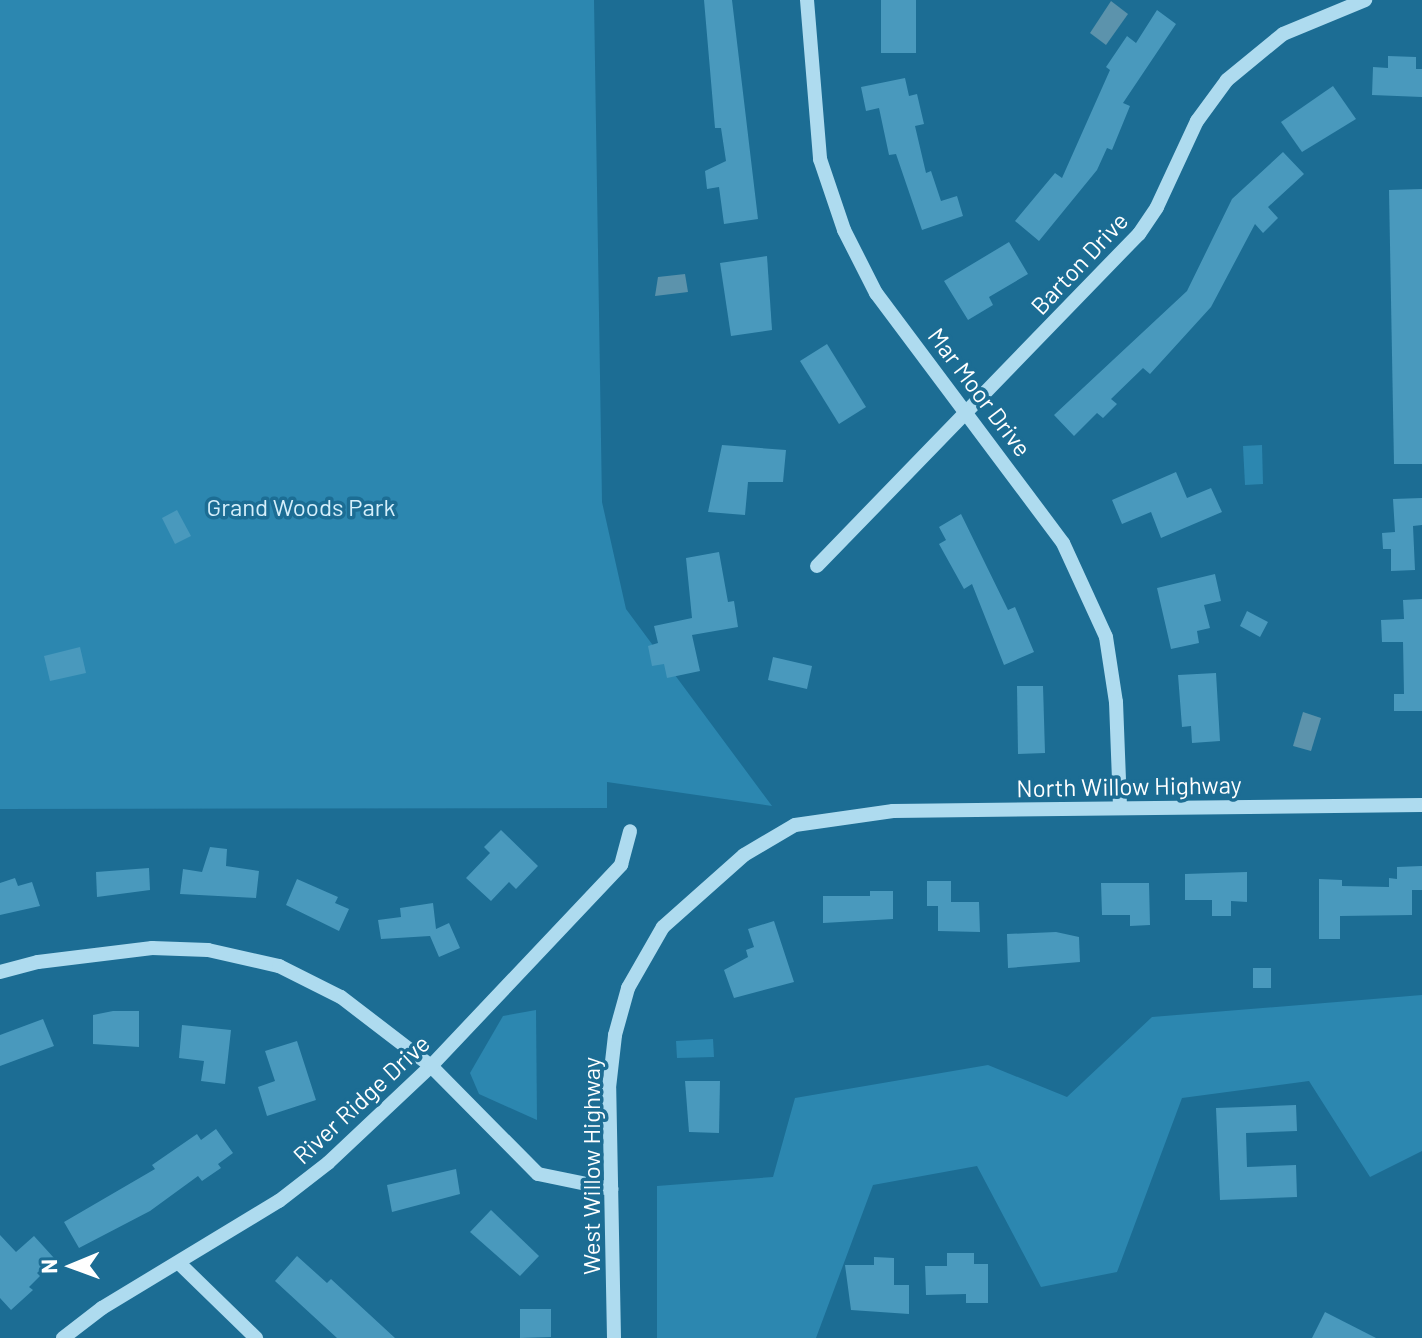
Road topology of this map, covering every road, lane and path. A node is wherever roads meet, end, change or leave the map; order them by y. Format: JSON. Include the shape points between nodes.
{"nodes":[{"id":1,"x":807,"y":0,"type":"edge"},
{"id":2,"x":1365,"y":0,"type":"edge"},
{"id":3,"x":968,"y":411,"type":"junction"},
{"id":4,"x":817,"y":566,"type":"dead end"},
{"id":5,"x":1422,"y":805,"type":"edge"},
{"id":6,"x":1120,"y":808,"type":"junction"},
{"id":7,"x":836,"y":816,"type":"joint"},
{"id":8,"x":630,"y":831,"type":"dead end"},
{"id":9,"x":0,"y":972,"type":"edge"},
{"id":10,"x":431,"y":1066,"type":"junction"},
{"id":11,"x":611,"y":1189,"type":"junction"},
{"id":12,"x":181,"y":1265,"type":"junction"},
{"id":13,"x":63,"y":1338,"type":"edge"},
{"id":14,"x":256,"y":1338,"type":"edge"},
{"id":15,"x":614,"y":1338,"type":"edge"}],
"edges":[{"from":1,"to":3,"type":"street","name":"Mar Moor Drive","via":[[814,118],[834,205],[876,293]]},
{"from":2,"to":3,"type":"street","name":"Barton Drive","via":[[1283,34],[1227,80],[1197,121],[1139,234]]},
{"from":3,"to":4,"type":"street","name":"Barton Drive"},
{"from":3,"to":6,"type":"street","name":"Mar Moor Drive","via":[[1075,563],[1106,637],[1116,702]]},
{"from":5,"to":6,"type":"street","name":"North Willow Highway"},
{"from":6,"to":7,"type":"street","name":"North Willow Highway"},
{"from":7,"to":11,"type":"street","name":"West Willow Highway","via":[[795,825],[744,855],[663,927],[642,958],[615,1035],[609,1088]]},
{"from":8,"to":10,"type":"street","name":"River Ridge Drive","via":[[621,865]]},
{"from":9,"to":10,"type":"street","via":[[63,958],[152,948],[251,958],[341,997]]},
{"from":10,"to":11,"type":"street","via":[[538,1174]]},
{"from":10,"to":12,"type":"street","name":"River Ridge Drive","via":[[328,1163]]},
{"from":11,"to":15,"type":"street","name":"West Willow Highway"},
{"from":12,"to":13,"type":"street","name":"River Ridge Drive","via":[[102,1308]]},
{"from":12,"to":14,"type":"street"}]}
